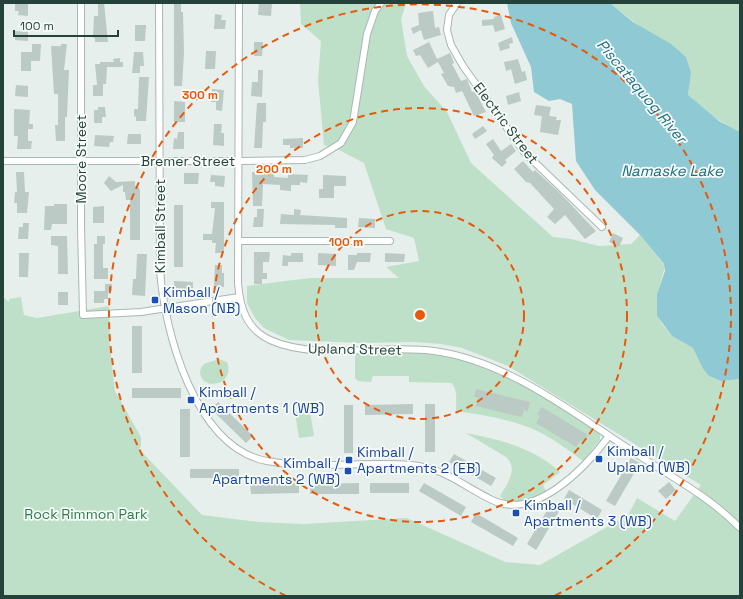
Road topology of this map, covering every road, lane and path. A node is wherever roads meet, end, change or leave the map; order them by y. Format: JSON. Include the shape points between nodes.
{"nodes":[{"id":1,"x":81,"y":3,"type":"edge"},
{"id":2,"x":159,"y":3,"type":"edge"},
{"id":3,"x":239,"y":3,"type":"edge"},
{"id":4,"x":381,"y":3,"type":"edge"},
{"id":5,"x":457,"y":3,"type":"edge"},
{"id":6,"x":3,"y":161,"type":"edge"},
{"id":7,"x":82,"y":161,"type":"junction"},
{"id":8,"x":160,"y":161,"type":"junction"},
{"id":9,"x":240,"y":161,"type":"junction"},
{"id":10,"x":602,"y":227,"type":"dead end"},
{"id":11,"x":239,"y":241,"type":"junction"},
{"id":12,"x":390,"y":241,"type":"dead end"},
{"id":13,"x":239,"y":297,"type":"junction"},
{"id":14,"x":164,"y":308,"type":"junction"},
{"id":15,"x":609,"y":436,"type":"junction"},
{"id":16,"x":740,"y":528,"type":"edge"}],
"edges":[{"from":1,"to":7,"type":"street","name":"Moore Street"},
{"from":2,"to":8,"type":"street","name":"Kimball Street"},
{"from":3,"to":9,"type":"street","name":"Upland Street"},
{"from":4,"to":9,"type":"street","name":"Bremer Street","via":[[367,34],[354,122],[340,143],[312,158]]},
{"from":5,"to":10,"type":"street","name":"Electric Street","via":[[449,15],[447,30],[451,45],[463,66],[524,152]]},
{"from":6,"to":7,"type":"street","name":"Bremer Street"},
{"from":7,"to":8,"type":"street","name":"Bremer Street"},
{"from":7,"to":14,"type":"street","name":"Moore Street","via":[[83,315]]},
{"from":8,"to":9,"type":"street","name":"Bremer Street"},
{"from":8,"to":14,"type":"street","name":"Kimball Street","via":[[160,269]]},
{"from":9,"to":11,"type":"street","name":"Upland Street"},
{"from":11,"to":12,"type":"street"},
{"from":11,"to":13,"type":"street","name":"Upland Street"},
{"from":13,"to":14,"type":"street"},
{"from":13,"to":15,"type":"street","name":"Upland Street","via":[[249,324],[262,336],[310,349],[416,350],[464,357],[516,378]]},
{"from":14,"to":15,"type":"street","name":"Kimball Street","via":[[180,361],[208,419],[229,443],[258,459],[282,463],[410,465],[435,469],[492,500],[515,506],[531,503],[550,492],[586,463]]},
{"from":15,"to":16,"type":"street","name":"Upland Street","via":[[702,496]]}]}
